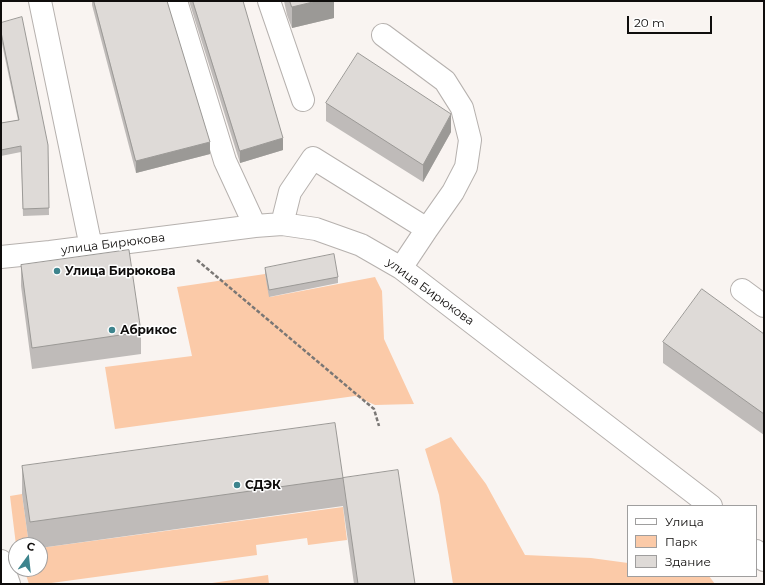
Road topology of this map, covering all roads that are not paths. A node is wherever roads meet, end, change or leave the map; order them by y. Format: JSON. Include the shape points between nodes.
{"nodes":[{"id":1,"x":176,"y":1,"type":"edge"},
{"id":2,"x":269,"y":1,"type":"edge"},
{"id":3,"x":46,"y":3,"type":"edge"},
{"id":4,"x":383,"y":35,"type":"dead end"},
{"id":5,"x":303,"y":100,"type":"dead end"},
{"id":6,"x":282,"y":224,"type":"junction"},
{"id":7,"x":256,"y":226,"type":"junction"},
{"id":8,"x":427,"y":229,"type":"junction"},
{"id":9,"x":91,"y":247,"type":"junction"},
{"id":10,"x":1,"y":257,"type":"edge"},
{"id":11,"x":401,"y":268,"type":"junction"},
{"id":12,"x":742,"y":290,"type":"dead end"},
{"id":13,"x":764,"y":306,"type":"edge"},
{"id":14,"x":710,"y":505,"type":"edge"},
{"id":15,"x":757,"y":552,"type":"edge"},
{"id":16,"x":764,"y":560,"type":"edge"},
{"id":17,"x":1,"y":561,"type":"edge"},
{"id":18,"x":8,"y":584,"type":"edge"}],
"edges":[{"from":1,"to":7,"type":"street","via":[[225,160]]},
{"from":2,"to":5,"type":"street"},
{"from":3,"to":9,"type":"street"},
{"from":4,"to":8,"type":"street","via":[[445,81],[462,108],[470,140],[466,167],[453,192]]},
{"from":6,"to":7,"type":"street","name":"улица Бирюкова"},
{"from":6,"to":8,"type":"street","via":[[290,192],[313,158]]},
{"from":6,"to":11,"type":"street","name":"улица Бирюкова","via":[[316,229],[361,245]]},
{"from":7,"to":9,"type":"street","name":"улица Бирюкова"},
{"from":8,"to":11,"type":"street"},
{"from":9,"to":10,"type":"street","name":"улица Бирюкова"},
{"from":11,"to":14,"type":"street","name":"улица Бирюкова"},
{"from":12,"to":13,"type":"street"},
{"from":15,"to":16,"type":"street"},
{"from":17,"to":18,"type":"street"}]}
